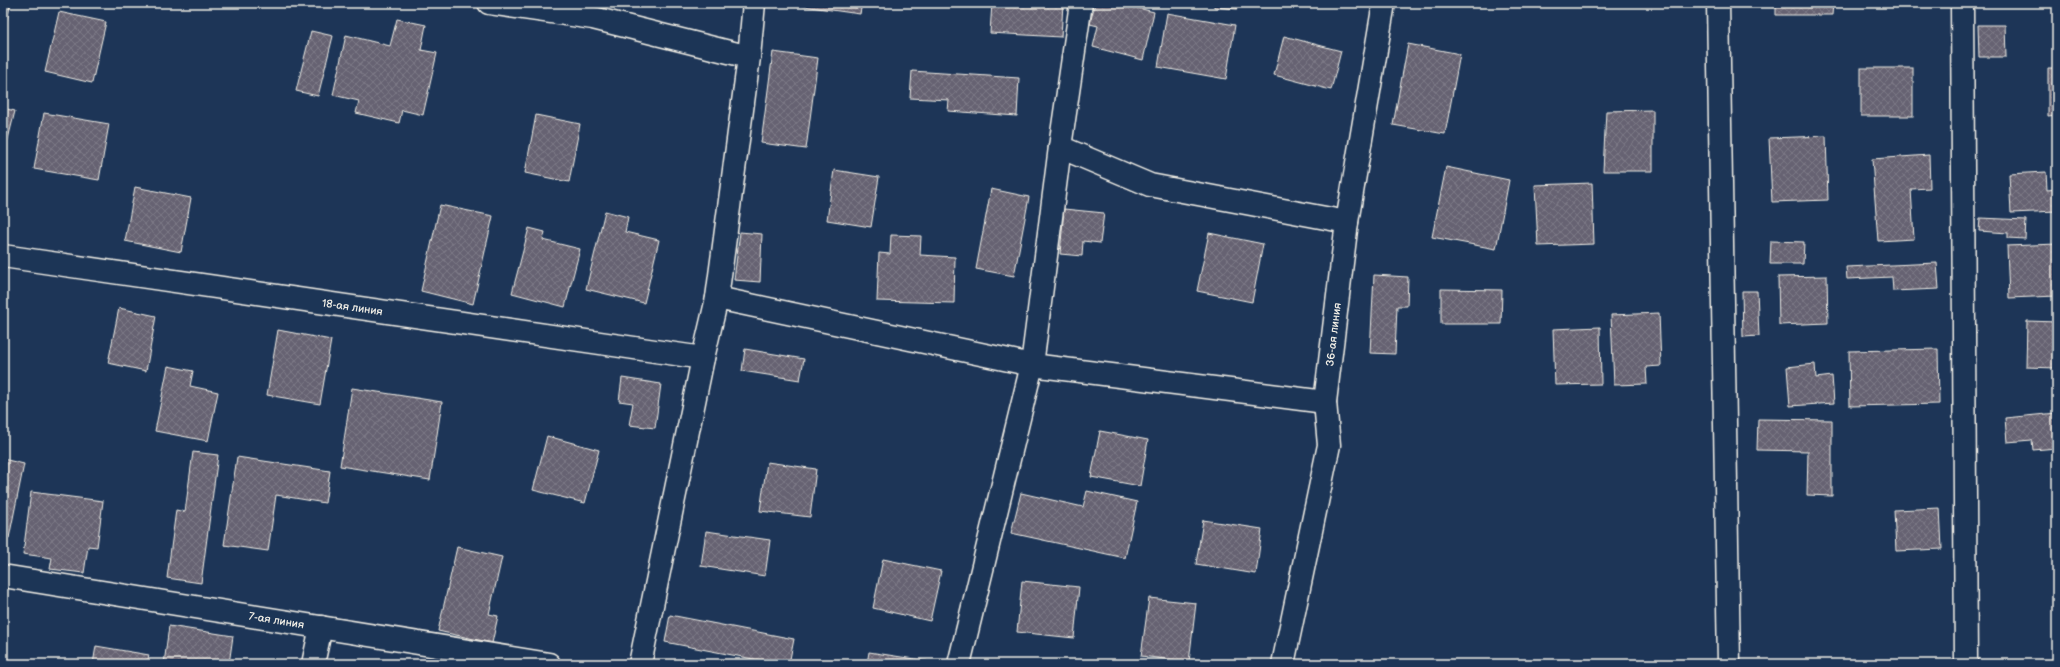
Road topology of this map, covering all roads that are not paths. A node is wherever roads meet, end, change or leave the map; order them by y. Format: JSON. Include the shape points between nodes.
{"nodes":[{"id":1,"x":490,"y":3,"type":"edge"},
{"id":2,"x":754,"y":3,"type":"edge"},
{"id":3,"x":1081,"y":3,"type":"edge"},
{"id":4,"x":1384,"y":3,"type":"edge"},
{"id":5,"x":1718,"y":3,"type":"edge"},
{"id":6,"x":1962,"y":3,"type":"edge"},
{"id":7,"x":749,"y":57,"type":"junction"},
{"id":8,"x":1060,"y":147,"type":"junction"},
{"id":9,"x":1347,"y":222,"type":"junction"},
{"id":10,"x":3,"y":256,"type":"edge"},
{"id":11,"x":717,"y":298,"type":"junction"},
{"id":12,"x":703,"y":358,"type":"junction"},
{"id":13,"x":1032,"y":365,"type":"junction"},
{"id":14,"x":1325,"y":402,"type":"junction"},
{"id":15,"x":3,"y":576,"type":"edge"},
{"id":16,"x":321,"y":626,"type":"junction"},
{"id":17,"x":313,"y":664,"type":"edge"},
{"id":18,"x":549,"y":664,"type":"edge"},
{"id":19,"x":640,"y":664,"type":"edge"},
{"id":20,"x":959,"y":664,"type":"edge"},
{"id":21,"x":1283,"y":664,"type":"edge"},
{"id":22,"x":1729,"y":664,"type":"edge"},
{"id":23,"x":1966,"y":664,"type":"edge"}],
"edges":[{"from":1,"to":7,"type":"street","via":[[593,18]]},
{"from":2,"to":7,"type":"street"},
{"from":3,"to":8,"type":"street"},
{"from":4,"to":9,"type":"street","name":"36-ая линия"},
{"from":5,"to":22,"type":"street"},
{"from":6,"to":23,"type":"street"},
{"from":7,"to":11,"type":"street"},
{"from":8,"to":9,"type":"street","via":[[1150,185]]},
{"from":8,"to":13,"type":"street"},
{"from":9,"to":14,"type":"street","name":"36-ая линия"},
{"from":10,"to":12,"type":"street","name":"18-ая линия"},
{"from":11,"to":12,"type":"street"},
{"from":11,"to":13,"type":"street"},
{"from":12,"to":19,"type":"street"},
{"from":13,"to":14,"type":"street"},
{"from":13,"to":20,"type":"street"},
{"from":14,"to":21,"type":"street","name":"36-ая линия","via":[[1329,445]]},
{"from":15,"to":16,"type":"street","name":"7-ая линия"},
{"from":16,"to":17,"type":"street"},
{"from":16,"to":18,"type":"street","name":"7-ая линия"}]}
